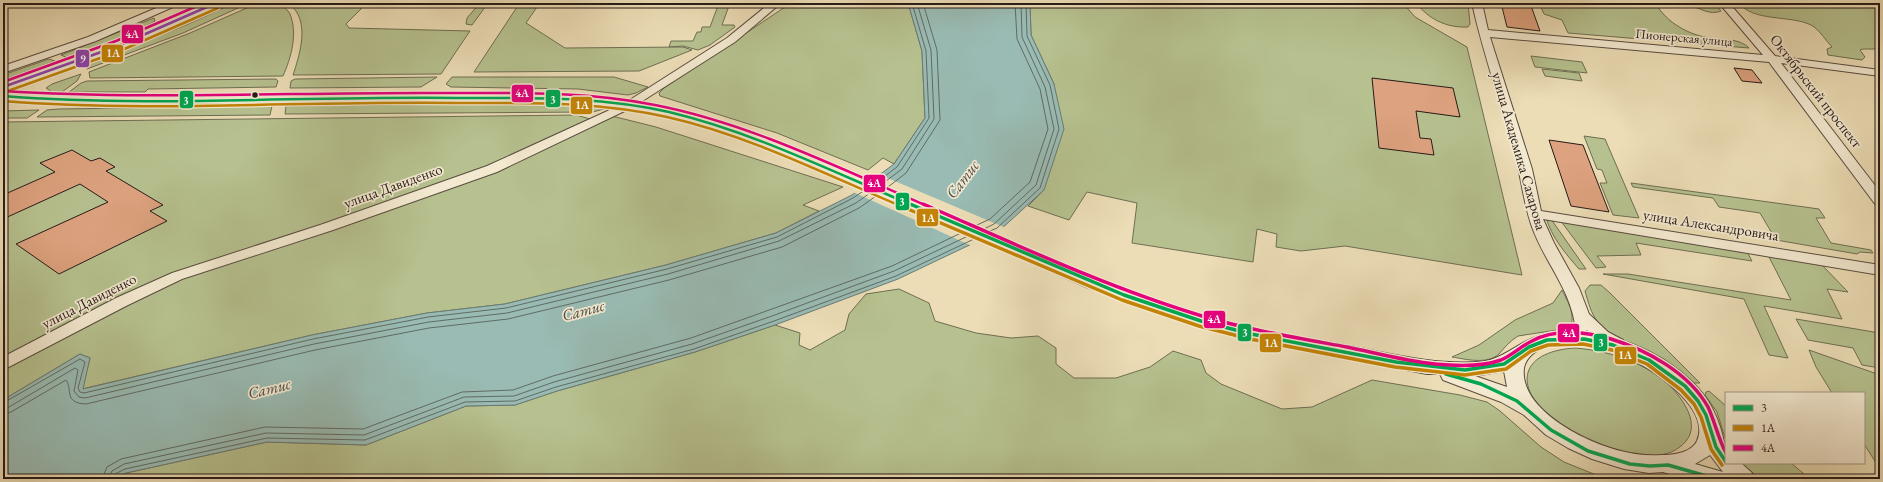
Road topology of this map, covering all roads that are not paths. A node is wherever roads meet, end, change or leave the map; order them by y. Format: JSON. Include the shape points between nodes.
{"nodes":[{"id":1,"x":177,"y":3,"type":"edge"},
{"id":2,"x":216,"y":3,"type":"edge"},
{"id":3,"x":776,"y":3,"type":"edge"},
{"id":4,"x":1724,"y":3,"type":"edge"},
{"id":5,"x":1477,"y":6,"type":"edge"},
{"id":6,"x":1484,"y":33,"type":"junction"},
{"id":7,"x":1772,"y":59,"type":"junction"},
{"id":8,"x":3,"y":70,"type":"edge"},
{"id":9,"x":1880,"y":73,"type":"edge"},
{"id":10,"x":3,"y":87,"type":"edge"},
{"id":11,"x":3,"y":96,"type":"edge"},
{"id":12,"x":629,"y":105,"type":"junction"},
{"id":13,"x":1880,"y":201,"type":"edge"},
{"id":14,"x":1537,"y":214,"type":"junction"},
{"id":15,"x":1880,"y":270,"type":"edge"},
{"id":16,"x":1582,"y":316,"type":"junction"},
{"id":17,"x":1570,"y":338,"type":"junction"},
{"id":18,"x":1628,"y":351,"type":"junction"},
{"id":19,"x":1522,"y":352,"type":"junction"},
{"id":20,"x":3,"y":364,"type":"edge"},
{"id":21,"x":1427,"y":368,"type":"junction"},
{"id":22,"x":1537,"y":417,"type":"junction"},
{"id":23,"x":1709,"y":430,"type":"junction"},
{"id":24,"x":1725,"y":459,"type":"edge"},
{"id":25,"x":1729,"y":464,"type":"edge"},
{"id":26,"x":1668,"y":465,"type":"junction"},
{"id":27,"x":1717,"y":479,"type":"edge"},
{"id":28,"x":1744,"y":479,"type":"edge"}],
"edges":[{"from":1,"to":8,"type":"street","via":[[92,39]]},
{"from":2,"to":10,"type":"main road","via":[[118,46]]},
{"from":3,"to":12,"type":"street","name":"улица Давиденко","via":[[731,40]]},
{"from":4,"to":7,"type":"street","name":"Октябрьский проспект"},
{"from":5,"to":6,"type":"street","name":"улица Академика Сахарова"},
{"from":6,"to":7,"type":"street","name":"Пионерская улица"},
{"from":6,"to":14,"type":"street","name":"улица Академика Сахарова"},
{"from":7,"to":9,"type":"street","name":"Пионерская улица"},
{"from":7,"to":13,"type":"street","name":"Октябрьский проспект"},
{"from":11,"to":12,"type":"street","via":[[69,101],[432,97],[571,99]]},
{"from":12,"to":20,"type":"street","name":"улица Давиденко","via":[[492,169],[328,228],[178,276],[121,302]]},
{"from":12,"to":21,"type":"street","via":[[669,112],[752,137],[1092,283],[1161,308],[1251,334]]},
{"from":14,"to":15,"type":"street","name":"улица Александровича"},
{"from":14,"to":16,"type":"street","name":"улица Академика Сахарова","via":[[1540,231],[1571,283]]},
{"from":16,"to":17,"type":"street","via":[[1583,325]]},
{"from":16,"to":18,"type":"street","name":"улица Академика Сахарова","via":[[1602,336]]},
{"from":17,"to":18,"type":"street","name":"улица Академика Сахарова","via":[[1598,342]]},
{"from":17,"to":19,"type":"street","name":"улица Академика Сахарова","via":[[1542,342]]},
{"from":18,"to":23,"type":"street","name":"улица Академика Сахарова","via":[[1662,368],[1685,386],[1698,401],[1706,416]]},
{"from":19,"to":21,"type":"street","name":"улица Академика Сахарова","via":[[1504,364],[1480,369]]},
{"from":19,"to":22,"type":"street","via":[[1516,361],[1514,381],[1522,399]]},
{"from":21,"to":22,"type":"street","via":[[1481,384],[1506,395]]},
{"from":22,"to":26,"type":"street","via":[[1569,441],[1609,459],[1650,466]]},
{"from":23,"to":24,"type":"street","name":"улица Академика Сахарова","via":[[1716,447]]},
{"from":23,"to":26,"type":"street","via":[[1706,443],[1698,453],[1686,461]]},
{"from":25,"to":28,"type":"street","name":"улица Академика Сахарова"},
{"from":26,"to":27,"type":"street"}]}
